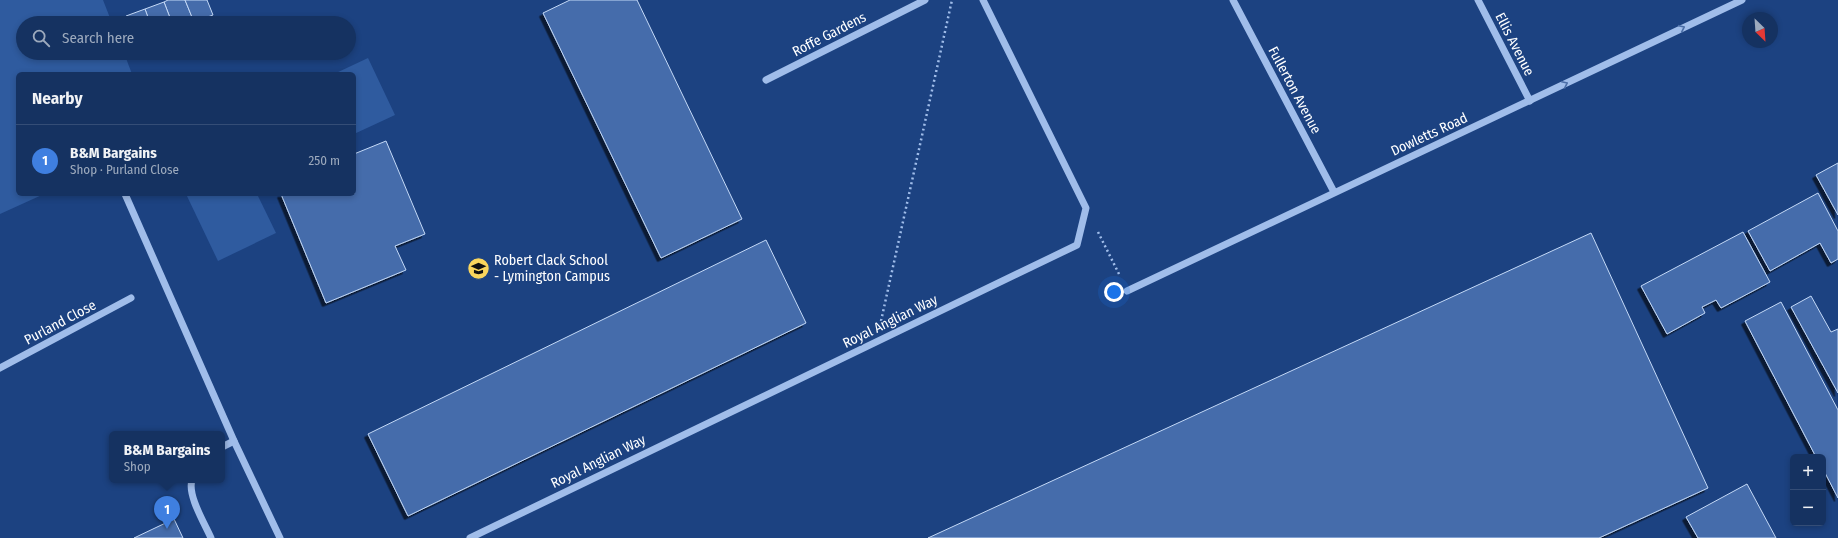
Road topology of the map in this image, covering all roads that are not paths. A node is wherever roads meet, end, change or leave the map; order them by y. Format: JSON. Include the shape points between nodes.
{"nodes":[{"id":1,"x":925,"y":0,"type":"edge"},
{"id":2,"x":983,"y":0,"type":"edge"},
{"id":3,"x":1233,"y":0,"type":"edge"},
{"id":4,"x":1478,"y":0,"type":"edge"},
{"id":5,"x":1742,"y":0,"type":"edge"},
{"id":6,"x":766,"y":80,"type":"dead end"},
{"id":7,"x":1530,"y":101,"type":"junction"},
{"id":8,"x":1334,"y":192,"type":"junction"},
{"id":9,"x":126,"y":196,"type":"edge"},
{"id":10,"x":1127,"y":291,"type":"road end"},
{"id":11,"x":131,"y":298,"type":"dead end"},
{"id":12,"x":0,"y":368,"type":"edge"},
{"id":13,"x":234,"y":441,"type":"junction"},
{"id":14,"x":225,"y":446,"type":"edge"},
{"id":15,"x":191,"y":483,"type":"edge"},
{"id":16,"x":211,"y":538,"type":"edge"},
{"id":17,"x":280,"y":538,"type":"edge"},
{"id":18,"x":470,"y":538,"type":"edge"}],
"edges":[{"from":1,"to":6,"type":"street","name":"Roffe Gardens"},
{"from":2,"to":18,"type":"street","name":"Royal Anglian Way","via":[[1086,208],[1077,246]]},
{"from":3,"to":8,"type":"street","name":"Fullerton Avenue"},
{"from":4,"to":7,"type":"street","name":"Ellis Avenue"},
{"from":7,"to":5,"type":"street","name":"Dowletts Road","one_way":true},
{"from":7,"to":8,"type":"street","name":"Dowletts Road"},
{"from":8,"to":10,"type":"street","name":"Dowletts Road"},
{"from":9,"to":13,"type":"street"},
{"from":11,"to":12,"type":"street","name":"Purland Close"},
{"from":13,"to":14,"type":"street"},
{"from":13,"to":17,"type":"street"},
{"from":15,"to":16,"type":"street","via":[[195,504]]}]}
